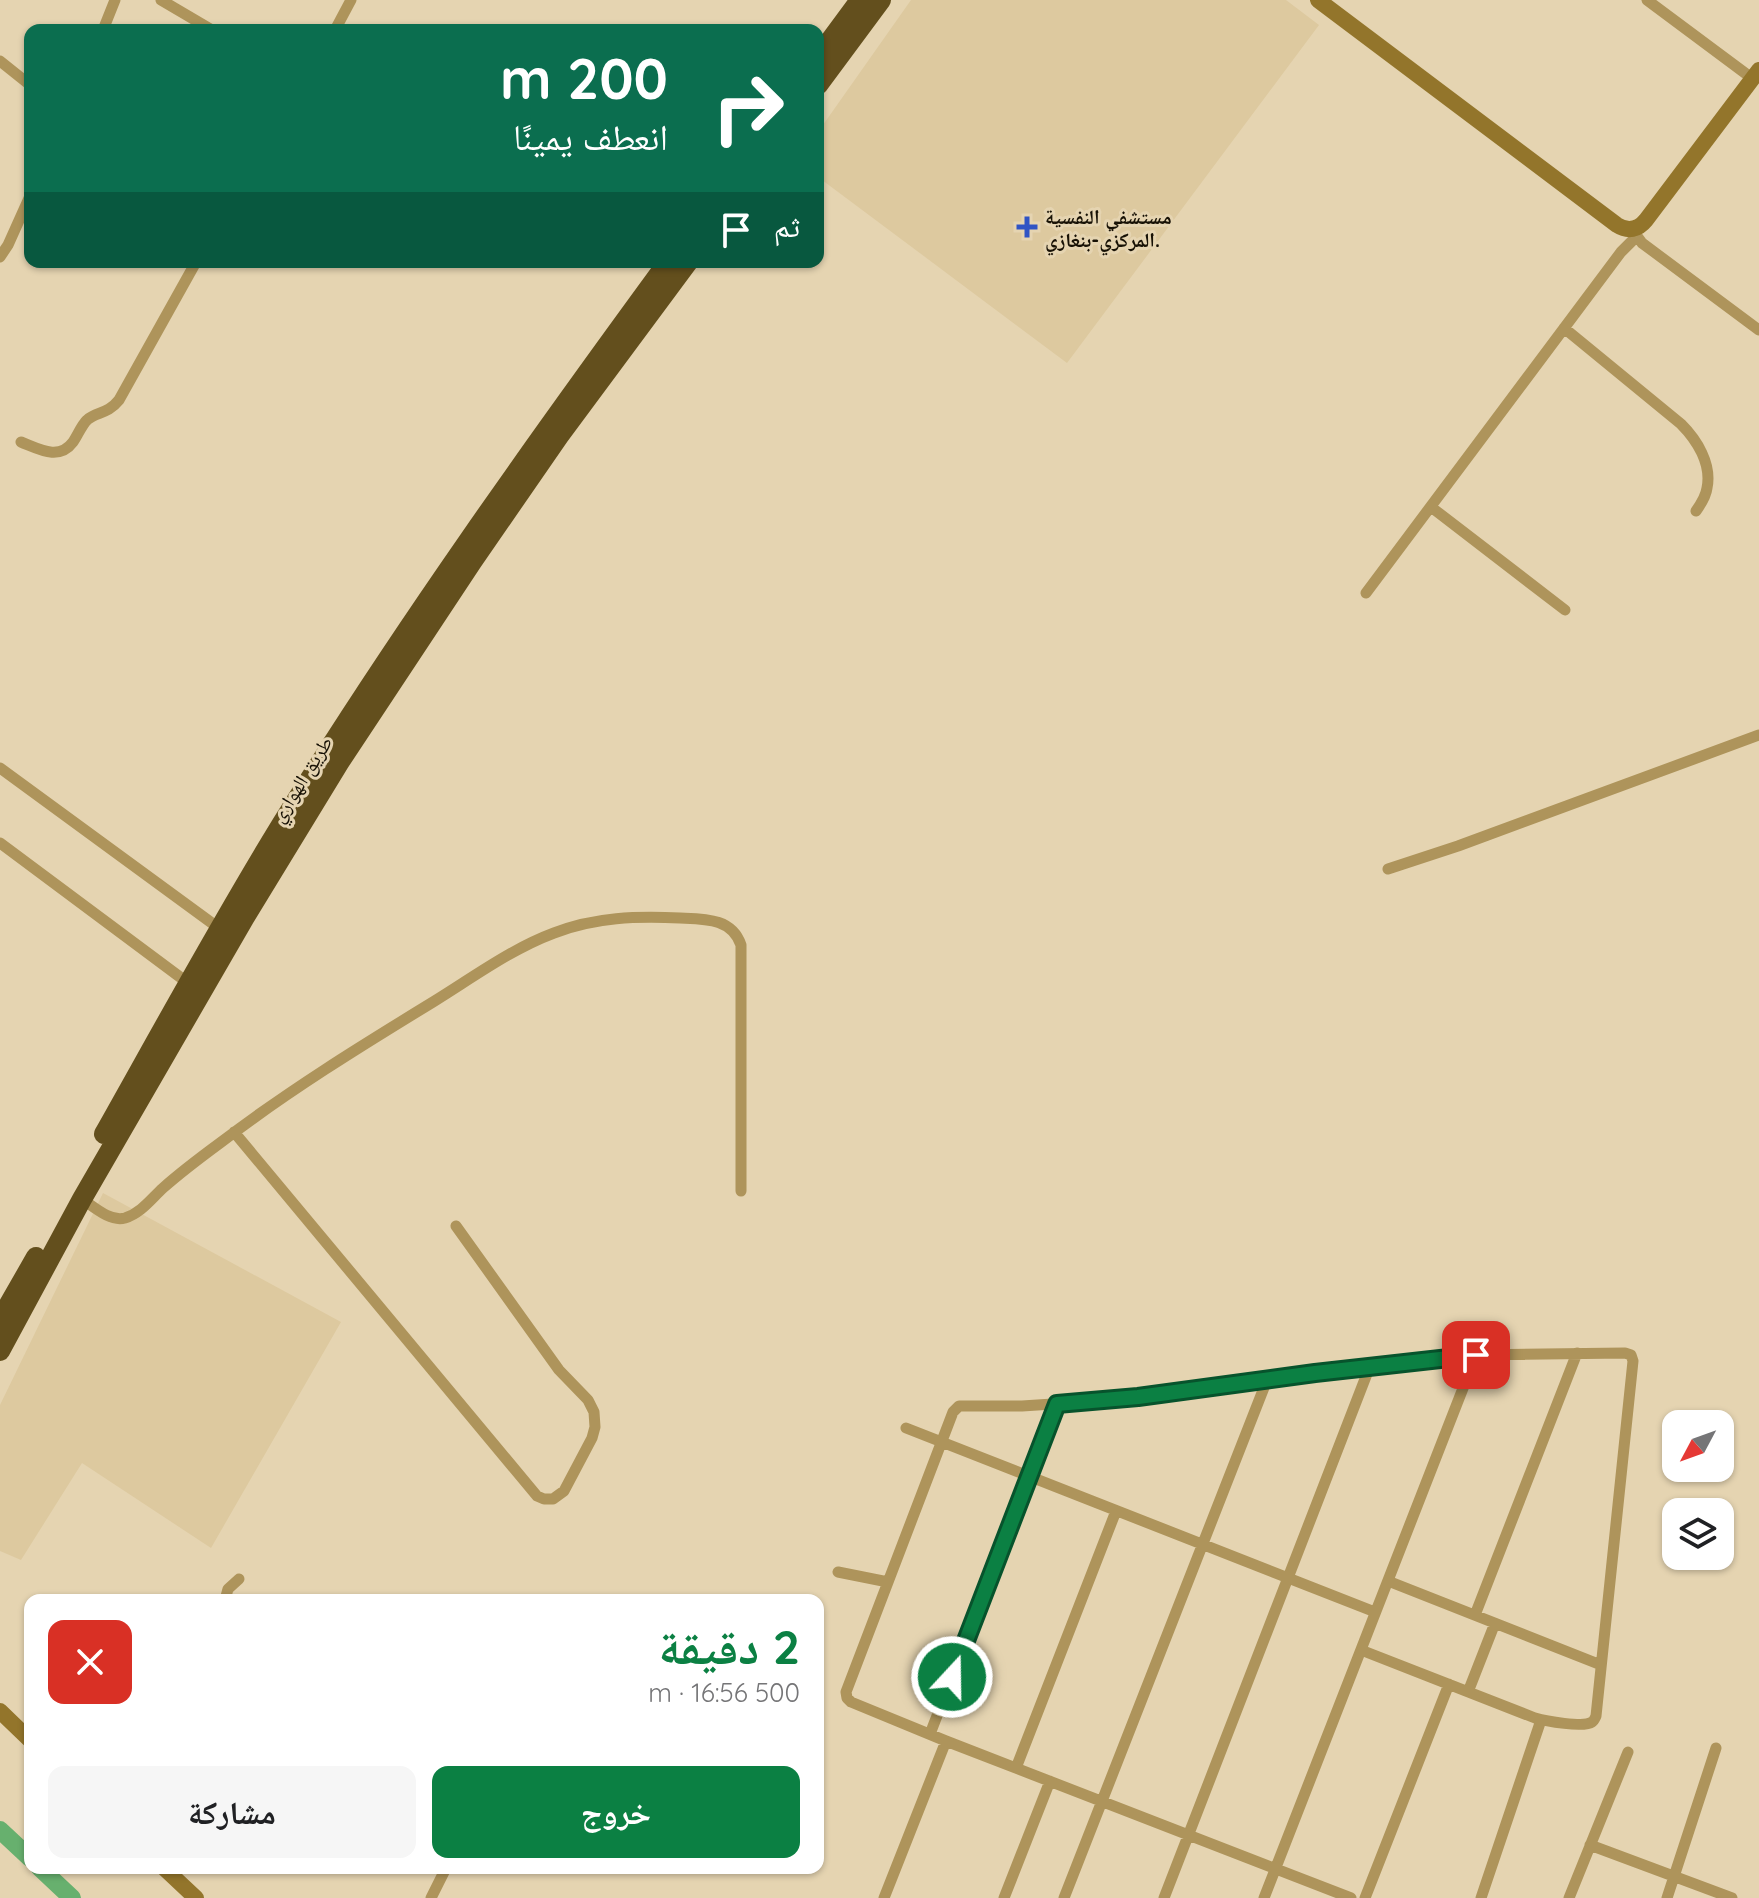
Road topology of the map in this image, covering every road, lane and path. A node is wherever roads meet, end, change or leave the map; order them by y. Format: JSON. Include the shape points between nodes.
{"nodes":[{"id":1,"x":115,"y":0,"type":"edge"},
{"id":2,"x":161,"y":0,"type":"edge"},
{"id":3,"x":351,"y":0,"type":"edge"},
{"id":4,"x":860,"y":0,"type":"edge"},
{"id":5,"x":881,"y":0,"type":"edge"},
{"id":6,"x":1318,"y":0,"type":"edge"},
{"id":7,"x":1647,"y":0,"type":"edge"},
{"id":8,"x":105,"y":24,"type":"edge"},
{"id":9,"x":202,"y":24,"type":"edge"},
{"id":10,"x":338,"y":24,"type":"edge"},
{"id":11,"x":824,"y":49,"type":"edge"},
{"id":12,"x":0,"y":61,"type":"edge"},
{"id":13,"x":1756,"y":74,"type":"edge"},
{"id":14,"x":824,"y":77,"type":"edge"},
{"id":15,"x":24,"y":80,"type":"edge"},
{"id":16,"x":24,"y":209,"type":"edge"},
{"id":17,"x":1635,"y":233,"type":"junction"},
{"id":18,"x":0,"y":257,"type":"edge"},
{"id":19,"x":193,"y":268,"type":"edge"},
{"id":20,"x":664,"y":268,"type":"edge"},
{"id":21,"x":683,"y":268,"type":"edge"},
{"id":22,"x":1564,"y":328,"type":"junction"},
{"id":23,"x":1759,"y":330,"type":"edge"},
{"id":24,"x":553,"y":432,"type":"junction"},
{"id":25,"x":21,"y":442,"type":"dead end"},
{"id":26,"x":1431,"y":507,"type":"junction"},
{"id":27,"x":1696,"y":511,"type":"dead end"},
{"id":28,"x":1366,"y":593,"type":"dead end"},
{"id":29,"x":1565,"y":610,"type":"dead end"},
{"id":30,"x":1759,"y":735,"type":"edge"},
{"id":31,"x":0,"y":768,"type":"edge"},
{"id":32,"x":0,"y":843,"type":"edge"},
{"id":33,"x":1388,"y":869,"type":"dead end"},
{"id":34,"x":220,"y":929,"type":"junction"},
{"id":35,"x":188,"y":983,"type":"junction"},
{"id":36,"x":234,"y":1132,"type":"junction"},
{"id":37,"x":741,"y":1191,"type":"dead end"},
{"id":38,"x":82,"y":1199,"type":"junction"},
{"id":39,"x":456,"y":1226,"type":"dead end"},
{"id":40,"x":0,"y":1320,"type":"edge"},
{"id":41,"x":0,"y":1351,"type":"edge"},
{"id":42,"x":1577,"y":1353,"type":"junction"},
{"id":43,"x":1476,"y":1355,"type":"junction"},
{"id":44,"x":1370,"y":1366,"type":"junction"},
{"id":45,"x":1267,"y":1380,"type":"junction"},
{"id":46,"x":1057,"y":1404,"type":"junction"},
{"id":47,"x":906,"y":1428,"type":"dead end"},
{"id":48,"x":942,"y":1442,"type":"junction"},
{"id":49,"x":1029,"y":1476,"type":"junction"},
{"id":50,"x":1116,"y":1511,"type":"junction"},
{"id":51,"x":1202,"y":1544,"type":"junction"},
{"id":52,"x":838,"y":1572,"type":"dead end"},
{"id":53,"x":1289,"y":1578,"type":"junction"},
{"id":54,"x":239,"y":1579,"type":"dead end"},
{"id":55,"x":1388,"y":1581,"type":"junction"},
{"id":56,"x":888,"y":1582,"type":"junction"},
{"id":57,"x":227,"y":1594,"type":"edge"},
{"id":58,"x":1375,"y":1612,"type":"junction"},
{"id":59,"x":1475,"y":1615,"type":"junction"},
{"id":60,"x":1495,"y":1623,"type":"junction"},
{"id":61,"x":1361,"y":1650,"type":"junction"},
{"id":62,"x":1601,"y":1665,"type":"junction"},
{"id":63,"x":1449,"y":1684,"type":"junction"},
{"id":64,"x":1468,"y":1692,"type":"junction"},
{"id":65,"x":0,"y":1711,"type":"edge"},
{"id":66,"x":1541,"y":1720,"type":"junction"},
{"id":67,"x":24,"y":1734,"type":"edge"},
{"id":68,"x":930,"y":1734,"type":"junction"},
{"id":69,"x":946,"y":1741,"type":"junction"},
{"id":70,"x":1716,"y":1748,"type":"dead end"},
{"id":71,"x":1628,"y":1752,"type":"dead end"},
{"id":72,"x":1016,"y":1768,"type":"junction"},
{"id":73,"x":1050,"y":1781,"type":"junction"},
{"id":74,"x":1102,"y":1801,"type":"junction"},
{"id":75,"x":1189,"y":1835,"type":"junction"},
{"id":76,"x":1590,"y":1845,"type":"junction"},
{"id":77,"x":1276,"y":1869,"type":"junction"},
{"id":78,"x":170,"y":1874,"type":"edge"},
{"id":79,"x":443,"y":1874,"type":"edge"},
{"id":80,"x":1674,"y":1878,"type":"junction"},
{"id":81,"x":196,"y":1898,"type":"edge"},
{"id":82,"x":431,"y":1898,"type":"edge"},
{"id":83,"x":884,"y":1898,"type":"edge"},
{"id":84,"x":1004,"y":1898,"type":"edge"},
{"id":85,"x":1064,"y":1898,"type":"edge"},
{"id":86,"x":1164,"y":1898,"type":"edge"},
{"id":87,"x":1264,"y":1898,"type":"edge"},
{"id":88,"x":1351,"y":1898,"type":"edge"},
{"id":89,"x":1365,"y":1898,"type":"edge"},
{"id":90,"x":1481,"y":1898,"type":"edge"},
{"id":91,"x":1569,"y":1898,"type":"edge"},
{"id":92,"x":1667,"y":1898,"type":"edge"},
{"id":93,"x":1732,"y":1898,"type":"edge"}],
"edges":[{"from":1,"to":8,"type":"street"},
{"from":2,"to":9,"type":"street"},
{"from":3,"to":10,"type":"street"},
{"from":4,"to":11,"type":"highway"},
{"from":5,"to":14,"type":"highway"},
{"from":6,"to":17,"type":"street","via":[[1617,225]]},
{"from":7,"to":13,"type":"street"},
{"from":12,"to":15,"type":"street"},
{"from":13,"to":17,"type":"street"},
{"from":16,"to":18,"type":"street"},
{"from":17,"to":22,"type":"street"},
{"from":17,"to":23,"type":"street"},
{"from":19,"to":25,"type":"street","via":[[116,404],[90,418],[60,452]]},
{"from":20,"to":24,"type":"highway","name":"طريق الهواري"},
{"from":21,"to":24,"type":"highway","name":"طريق الهواري"},
{"from":22,"to":26,"type":"street"},
{"from":22,"to":27,"type":"street","via":[[1695,440],[1708,482]]},
{"from":24,"to":34,"type":"highway","name":"طريق الهواري","via":[[338,736]]},
{"from":24,"to":38,"type":"highway","name":"طريق الهواري","via":[[331,776]]},
{"from":26,"to":28,"type":"street"},
{"from":26,"to":29,"type":"street"},
{"from":30,"to":33,"type":"street"},
{"from":31,"to":34,"type":"street"},
{"from":32,"to":35,"type":"street"},
{"from":34,"to":35,"type":"highway","name":"طريق الهواري"},
{"from":35,"to":40,"type":"highway","name":"طريق الهواري"},
{"from":36,"to":37,"type":"street","via":[[348,1054],[545,937],[618,918],[715,921],[734,932],[741,945]]},
{"from":36,"to":38,"type":"street","via":[[129,1217],[111,1218]]},
{"from":36,"to":39,"type":"street","via":[[537,1496],[553,1499],[564,1491],[588,1448],[594,1412]]},
{"from":38,"to":41,"type":"highway","name":"طريق الهواري"},
{"from":42,"to":43,"type":"street"},
{"from":42,"to":59,"type":"street"},
{"from":42,"to":62,"type":"street","via":[[1625,1353],[1633,1361]]},
{"from":43,"to":44,"type":"street"},
{"from":43,"to":55,"type":"street"},
{"from":44,"to":45,"type":"street"},
{"from":44,"to":53,"type":"street"},
{"from":45,"to":46,"type":"street"},
{"from":45,"to":51,"type":"street"},
{"from":46,"to":48,"type":"street","via":[[959,1406]]},
{"from":46,"to":49,"type":"street"},
{"from":47,"to":48,"type":"street"},
{"from":48,"to":49,"type":"street"},
{"from":48,"to":56,"type":"street"},
{"from":49,"to":50,"type":"street"},
{"from":49,"to":68,"type":"street"},
{"from":50,"to":51,"type":"street"},
{"from":50,"to":72,"type":"street"},
{"from":51,"to":53,"type":"street"},
{"from":51,"to":74,"type":"street"},
{"from":52,"to":56,"type":"street"},
{"from":53,"to":58,"type":"street"},
{"from":53,"to":75,"type":"street"},
{"from":54,"to":57,"type":"street"},
{"from":55,"to":58,"type":"street"},
{"from":55,"to":59,"type":"street"},
{"from":56,"to":68,"type":"street","via":[[846,1695]]},
{"from":58,"to":61,"type":"street"},
{"from":59,"to":60,"type":"street"},
{"from":60,"to":62,"type":"street"},
{"from":60,"to":64,"type":"street"},
{"from":61,"to":63,"type":"street"},
{"from":61,"to":77,"type":"street"},
{"from":62,"to":66,"type":"street","via":[[1593,1721]]},
{"from":63,"to":64,"type":"street"},
{"from":63,"to":89,"type":"street"},
{"from":64,"to":66,"type":"street"},
{"from":65,"to":67,"type":"street"},
{"from":66,"to":90,"type":"street"},
{"from":68,"to":69,"type":"street"},
{"from":69,"to":72,"type":"street"},
{"from":69,"to":83,"type":"street"},
{"from":70,"to":80,"type":"street"},
{"from":71,"to":76,"type":"street"},
{"from":72,"to":73,"type":"street"},
{"from":73,"to":74,"type":"street"},
{"from":73,"to":84,"type":"street"},
{"from":74,"to":75,"type":"street"},
{"from":74,"to":85,"type":"street"},
{"from":75,"to":77,"type":"street"},
{"from":75,"to":86,"type":"street"},
{"from":76,"to":80,"type":"street"},
{"from":76,"to":91,"type":"street"},
{"from":77,"to":87,"type":"street"},
{"from":77,"to":88,"type":"street"},
{"from":78,"to":81,"type":"street"},
{"from":79,"to":82,"type":"street"},
{"from":80,"to":92,"type":"street"},
{"from":80,"to":93,"type":"street"}]}
